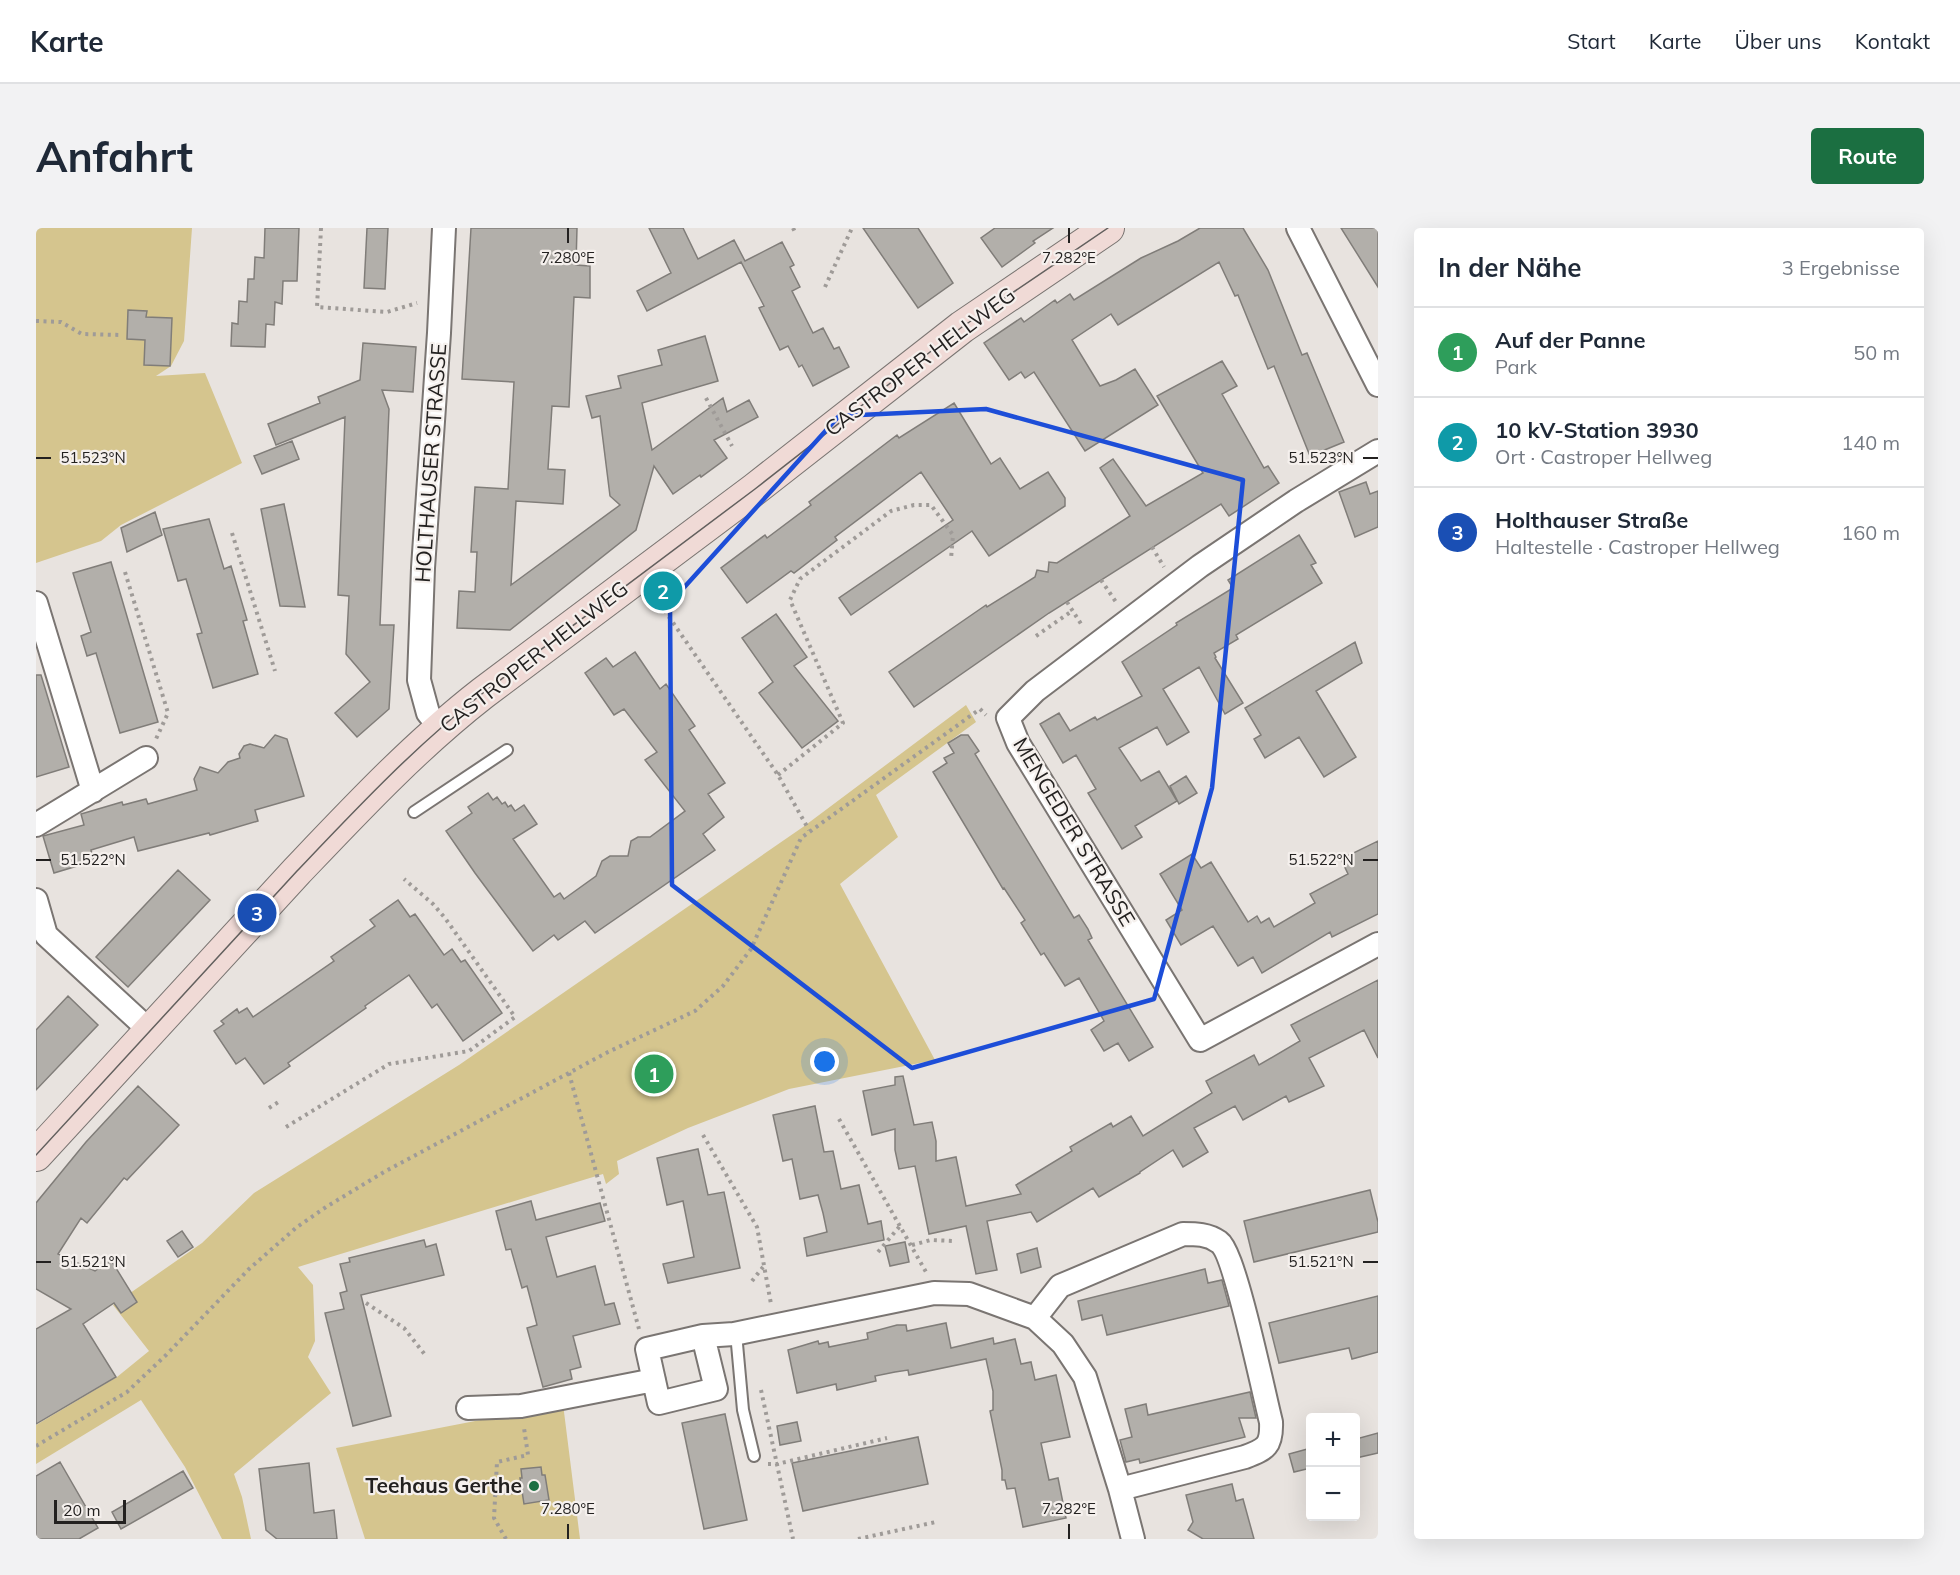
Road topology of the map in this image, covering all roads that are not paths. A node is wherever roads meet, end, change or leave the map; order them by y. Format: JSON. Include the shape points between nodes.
{"nodes":[{"id":1,"x":444,"y":228,"type":"edge"},
{"id":2,"x":1108,"y":228,"type":"edge"},
{"id":3,"x":1298,"y":228,"type":"edge"},
{"id":4,"x":1378,"y":385,"type":"edge"},
{"id":5,"x":1378,"y":451,"type":"edge"},
{"id":6,"x":36,"y":603,"type":"edge"},
{"id":7,"x":440,"y":728,"type":"junction"},
{"id":8,"x":507,"y":750,"type":"dead end"},
{"id":9,"x":146,"y":759,"type":"road end"},
{"id":10,"x":93,"y":791,"type":"junction"},
{"id":11,"x":414,"y":812,"type":"dead end"},
{"id":12,"x":36,"y":825,"type":"edge"},
{"id":13,"x":36,"y":900,"type":"edge"},
{"id":14,"x":1378,"y":944,"type":"edge"},
{"id":15,"x":149,"y":1030,"type":"junction"},
{"id":16,"x":36,"y":1155,"type":"edge"},
{"id":17,"x":1035,"y":1318,"type":"junction"},
{"id":18,"x":736,"y":1333,"type":"junction"},
{"id":19,"x":703,"y":1336,"type":"junction"},
{"id":20,"x":654,"y":1380,"type":"junction"},
{"id":21,"x":468,"y":1408,"type":"dead end"},
{"id":22,"x":754,"y":1456,"type":"dead end"},
{"id":23,"x":1120,"y":1489,"type":"junction"},
{"id":24,"x":1133,"y":1539,"type":"edge"}],
"edges":[{"from":1,"to":7,"type":"street","name":"HOLTHAUSER STRASSE","via":[[419,680],[428,713]]},
{"from":2,"to":7,"type":"main road","name":"CASTROPER HELLWEG","via":[[962,327]]},
{"from":3,"to":4,"type":"street"},
{"from":5,"to":14,"type":"street","name":"MENGEDER STRASSE","via":[[1200,566],[1035,691],[1008,718],[1018,743],[1200,1040]]},
{"from":6,"to":10,"type":"street"},
{"from":7,"to":15,"type":"main road","name":"CASTROPER HELLWEG","via":[[340,826]]},
{"from":8,"to":11,"type":"lane"},
{"from":9,"to":10,"type":"street"},
{"from":10,"to":12,"type":"street"},
{"from":13,"to":15,"type":"street","via":[[46,935]]},
{"from":15,"to":16,"type":"main road","name":"CASTROPER HELLWEG"},
{"from":17,"to":18,"type":"street","via":[[969,1294],[934,1293]]},
{"from":17,"to":23,"type":"street","via":[[1063,1344],[1085,1377]]},
{"from":17,"to":23,"type":"street","via":[[1060,1286],[1183,1234],[1204,1235],[1221,1243],[1230,1263],[1271,1422],[1269,1444],[1245,1457]]},
{"from":18,"to":19,"type":"street"},
{"from":18,"to":22,"type":"lane","via":[[743,1410]]},
{"from":19,"to":20,"type":"street","via":[[646,1349]]},
{"from":19,"to":20,"type":"street","via":[[716,1389],[659,1403]]},
{"from":20,"to":21,"type":"street","via":[[521,1406]]},
{"from":23,"to":24,"type":"street"}]}
